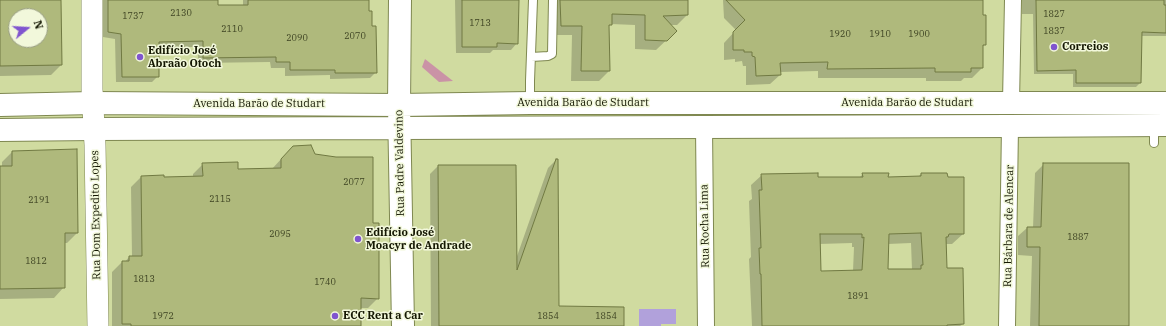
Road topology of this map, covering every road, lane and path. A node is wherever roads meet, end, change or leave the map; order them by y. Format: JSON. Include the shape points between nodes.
{"nodes":[{"id":1,"x":92,"y":0,"type":"edge"},
{"id":2,"x":400,"y":0,"type":"edge"},
{"id":3,"x":533,"y":0,"type":"edge"},
{"id":4,"x":553,"y":0,"type":"edge"},
{"id":5,"x":1013,"y":0,"type":"edge"},
{"id":6,"x":531,"y":57,"type":"junction"},
{"id":7,"x":1011,"y":102,"type":"junction"},
{"id":8,"x":93,"y":103,"type":"junction"},
{"id":9,"x":530,"y":103,"type":"junction"},
{"id":10,"x":1166,"y":103,"type":"edge"},
{"id":11,"x":0,"y":105,"type":"edge"},
{"id":12,"x":399,"y":105,"type":"junction"},
{"id":13,"x":1010,"y":126,"type":"junction"},
{"id":14,"x":704,"y":127,"type":"junction"},
{"id":15,"x":400,"y":128,"type":"junction"},
{"id":16,"x":94,"y":129,"type":"junction"},
{"id":17,"x":0,"y":130,"type":"edge"},
{"id":18,"x":1158,"y":131,"type":"edge"},
{"id":19,"x":98,"y":326,"type":"edge"},
{"id":20,"x":403,"y":326,"type":"edge"},
{"id":21,"x":706,"y":326,"type":"edge"},
{"id":22,"x":1007,"y":326,"type":"edge"}],
"edges":[{"from":1,"to":8,"type":"street","name":"Rua Dom Expedito Lopes"},
{"from":2,"to":12,"type":"main road","name":"Rua Padre Valdevino"},
{"from":3,"to":6,"type":"lane"},
{"from":4,"to":6,"type":"lane","via":[[552,54]]},
{"from":5,"to":7,"type":"street"},
{"from":6,"to":9,"type":"lane"},
{"from":7,"to":9,"type":"main road","name":"Avenida Barão de Studart"},
{"from":7,"to":10,"type":"main road","name":"Avenida Barão de Studart"},
{"from":8,"to":11,"type":"main road","name":"Avenida Barão de Studart"},
{"from":8,"to":12,"type":"main road","name":"Avenida Barão de Studart"},
{"from":8,"to":16,"type":"street","name":"Rua Dom Expedito Lopes"},
{"from":9,"to":12,"type":"main road","name":"Avenida Barão de Studart"},
{"from":12,"to":15,"type":"main road","name":"Rua Padre Valdevino"},
{"from":13,"to":14,"type":"main road"},
{"from":13,"to":18,"type":"main road"},
{"from":13,"to":22,"type":"street","name":"Rua Bárbara de Alencar"},
{"from":14,"to":15,"type":"main road"},
{"from":14,"to":21,"type":"street","name":"Rua Rocha Lima"},
{"from":15,"to":16,"type":"main road"},
{"from":15,"to":20,"type":"main road","name":"Rua Padre Valdevino"},
{"from":16,"to":17,"type":"main road"},
{"from":16,"to":19,"type":"street","name":"Rua Dom Expedito Lopes"}]}
